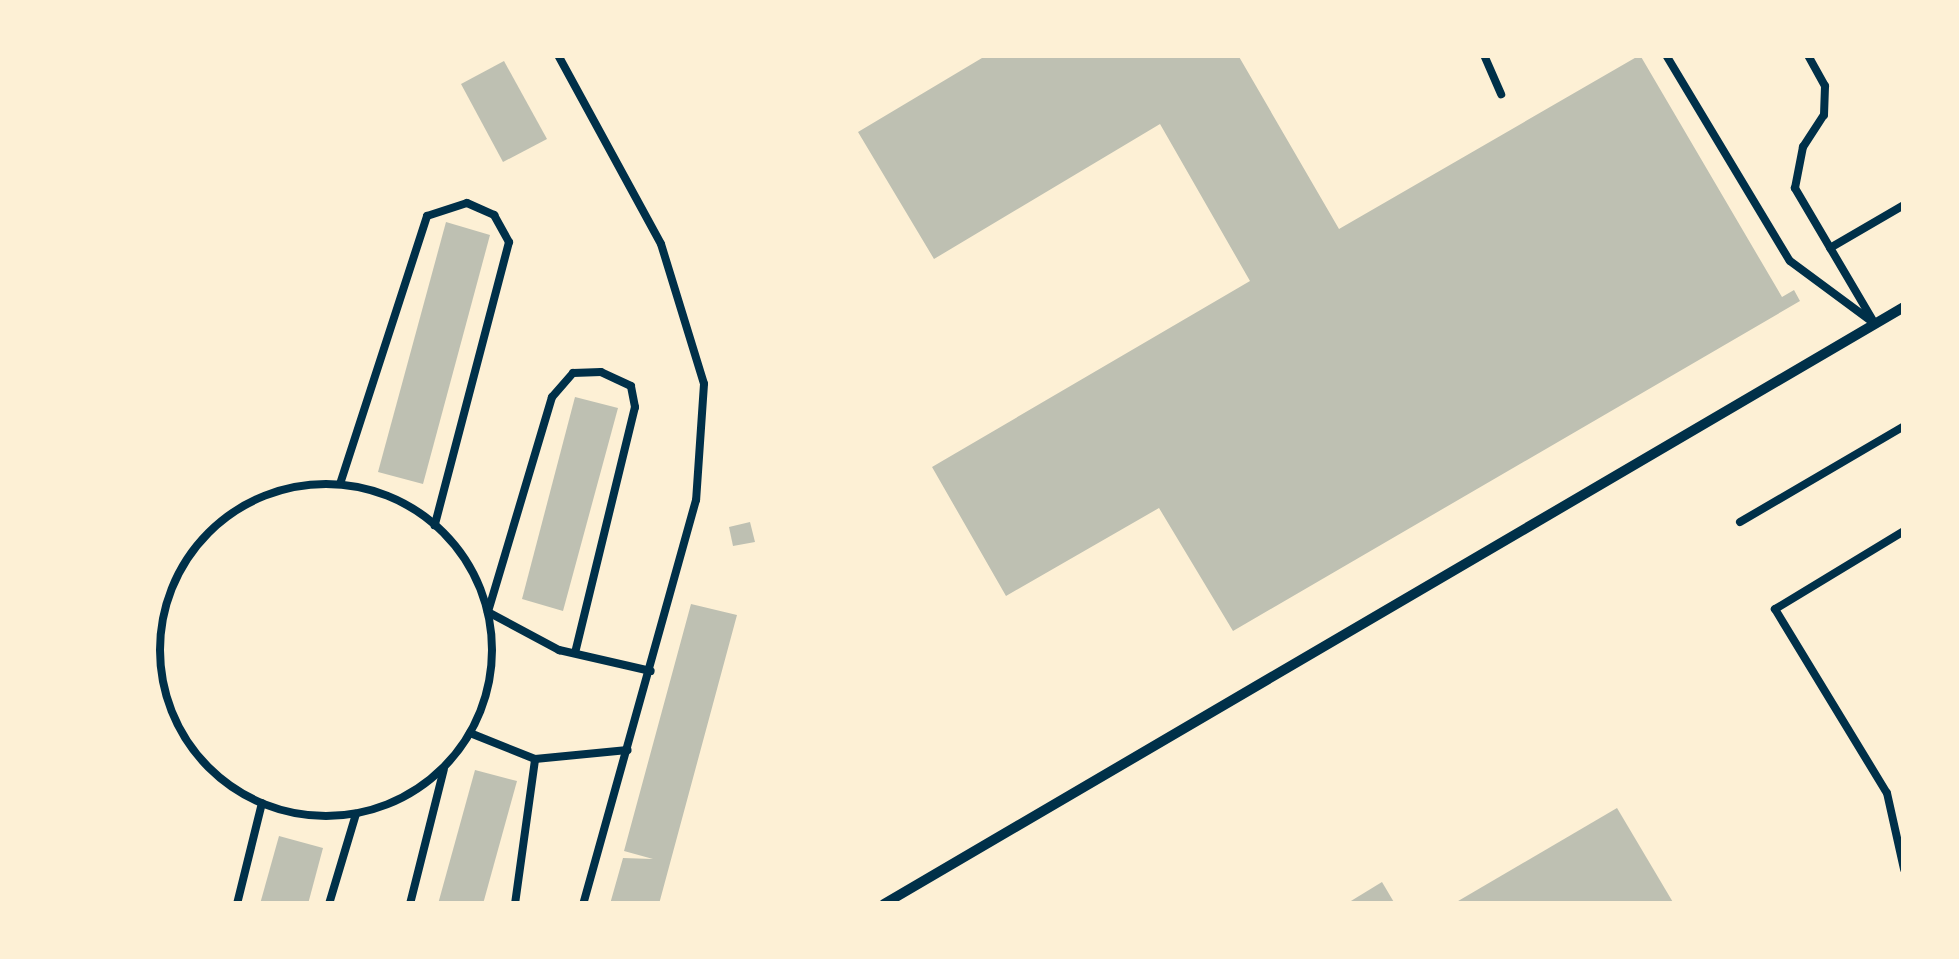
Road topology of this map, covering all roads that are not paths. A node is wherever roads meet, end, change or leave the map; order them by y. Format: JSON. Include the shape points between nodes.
{"nodes":[{"id":1,"x":558,"y":55,"type":"edge"},
{"id":2,"x":1484,"y":55,"type":"edge"},
{"id":3,"x":1666,"y":55,"type":"edge"},
{"id":4,"x":1808,"y":55,"type":"edge"},
{"id":5,"x":1501,"y":94,"type":"dead end"},
{"id":6,"x":1904,"y":205,"type":"edge"},
{"id":7,"x":1830,"y":248,"type":"junction"},
{"id":8,"x":1904,"y":306,"type":"edge"},
{"id":9,"x":1875,"y":324,"type":"junction"},
{"id":10,"x":1904,"y":426,"type":"edge"},
{"id":11,"x":340,"y":484,"type":"junction"},
{"id":12,"x":1740,"y":522,"type":"dead end"},
{"id":13,"x":435,"y":524,"type":"junction"},
{"id":14,"x":1904,"y":531,"type":"edge"},
{"id":15,"x":488,"y":612,"type":"junction"},
{"id":16,"x":574,"y":653,"type":"junction"},
{"id":17,"x":650,"y":671,"type":"junction"},
{"id":18,"x":470,"y":733,"type":"junction"},
{"id":19,"x":628,"y":750,"type":"junction"},
{"id":20,"x":535,"y":759,"type":"junction"},
{"id":21,"x":444,"y":769,"type":"junction"},
{"id":22,"x":262,"y":803,"type":"junction"},
{"id":23,"x":356,"y":814,"type":"junction"},
{"id":24,"x":1904,"y":869,"type":"edge"},
{"id":25,"x":237,"y":904,"type":"edge"},
{"id":26,"x":330,"y":904,"type":"edge"},
{"id":27,"x":410,"y":904,"type":"edge"},
{"id":28,"x":515,"y":904,"type":"edge"},
{"id":29,"x":583,"y":904,"type":"edge"},
{"id":30,"x":884,"y":904,"type":"edge"}],
"edges":[{"from":1,"to":17,"type":"lane","via":[[661,244],[704,384],[696,500]]},
{"from":2,"to":5,"type":"lane"},
{"from":3,"to":9,"type":"lane","via":[[1790,261]]},
{"from":4,"to":7,"type":"lane","via":[[1825,86],[1824,115],[1803,147],[1795,188]]},
{"from":6,"to":7,"type":"lane"},
{"from":7,"to":9,"type":"lane"},
{"from":8,"to":9,"type":"street"},
{"from":9,"to":30,"type":"street"},
{"from":10,"to":12,"type":"lane"},
{"from":11,"to":13,"type":"lane","via":[[394,499]]},
{"from":11,"to":13,"type":"lane","via":[[427,216],[467,204],[494,215],[510,242]]},
{"from":11,"to":22,"type":"lane","via":[[283,490],[231,513],[190,553],[166,604],[159,661],[172,716],[204,764]]},
{"from":13,"to":15,"type":"lane","via":[[461,552]]},
{"from":14,"to":24,"type":"lane","via":[[1775,609],[1886,793]]},
{"from":15,"to":16,"type":"lane"},
{"from":15,"to":16,"type":"lane","via":[[552,397],[573,374],[601,372],[630,386],[635,408]]},
{"from":15,"to":18,"type":"lane","via":[[493,662]]},
{"from":16,"to":17,"type":"lane"},
{"from":17,"to":19,"type":"lane"},
{"from":18,"to":20,"type":"lane"},
{"from":18,"to":21,"type":"lane"},
{"from":19,"to":20,"type":"lane"},
{"from":19,"to":29,"type":"lane"},
{"from":20,"to":28,"type":"lane"},
{"from":21,"to":23,"type":"lane","via":[[394,802]]},
{"from":21,"to":27,"type":"lane"},
{"from":22,"to":23,"type":"lane","via":[[306,816]]},
{"from":22,"to":25,"type":"lane"},
{"from":23,"to":26,"type":"lane"}]}
